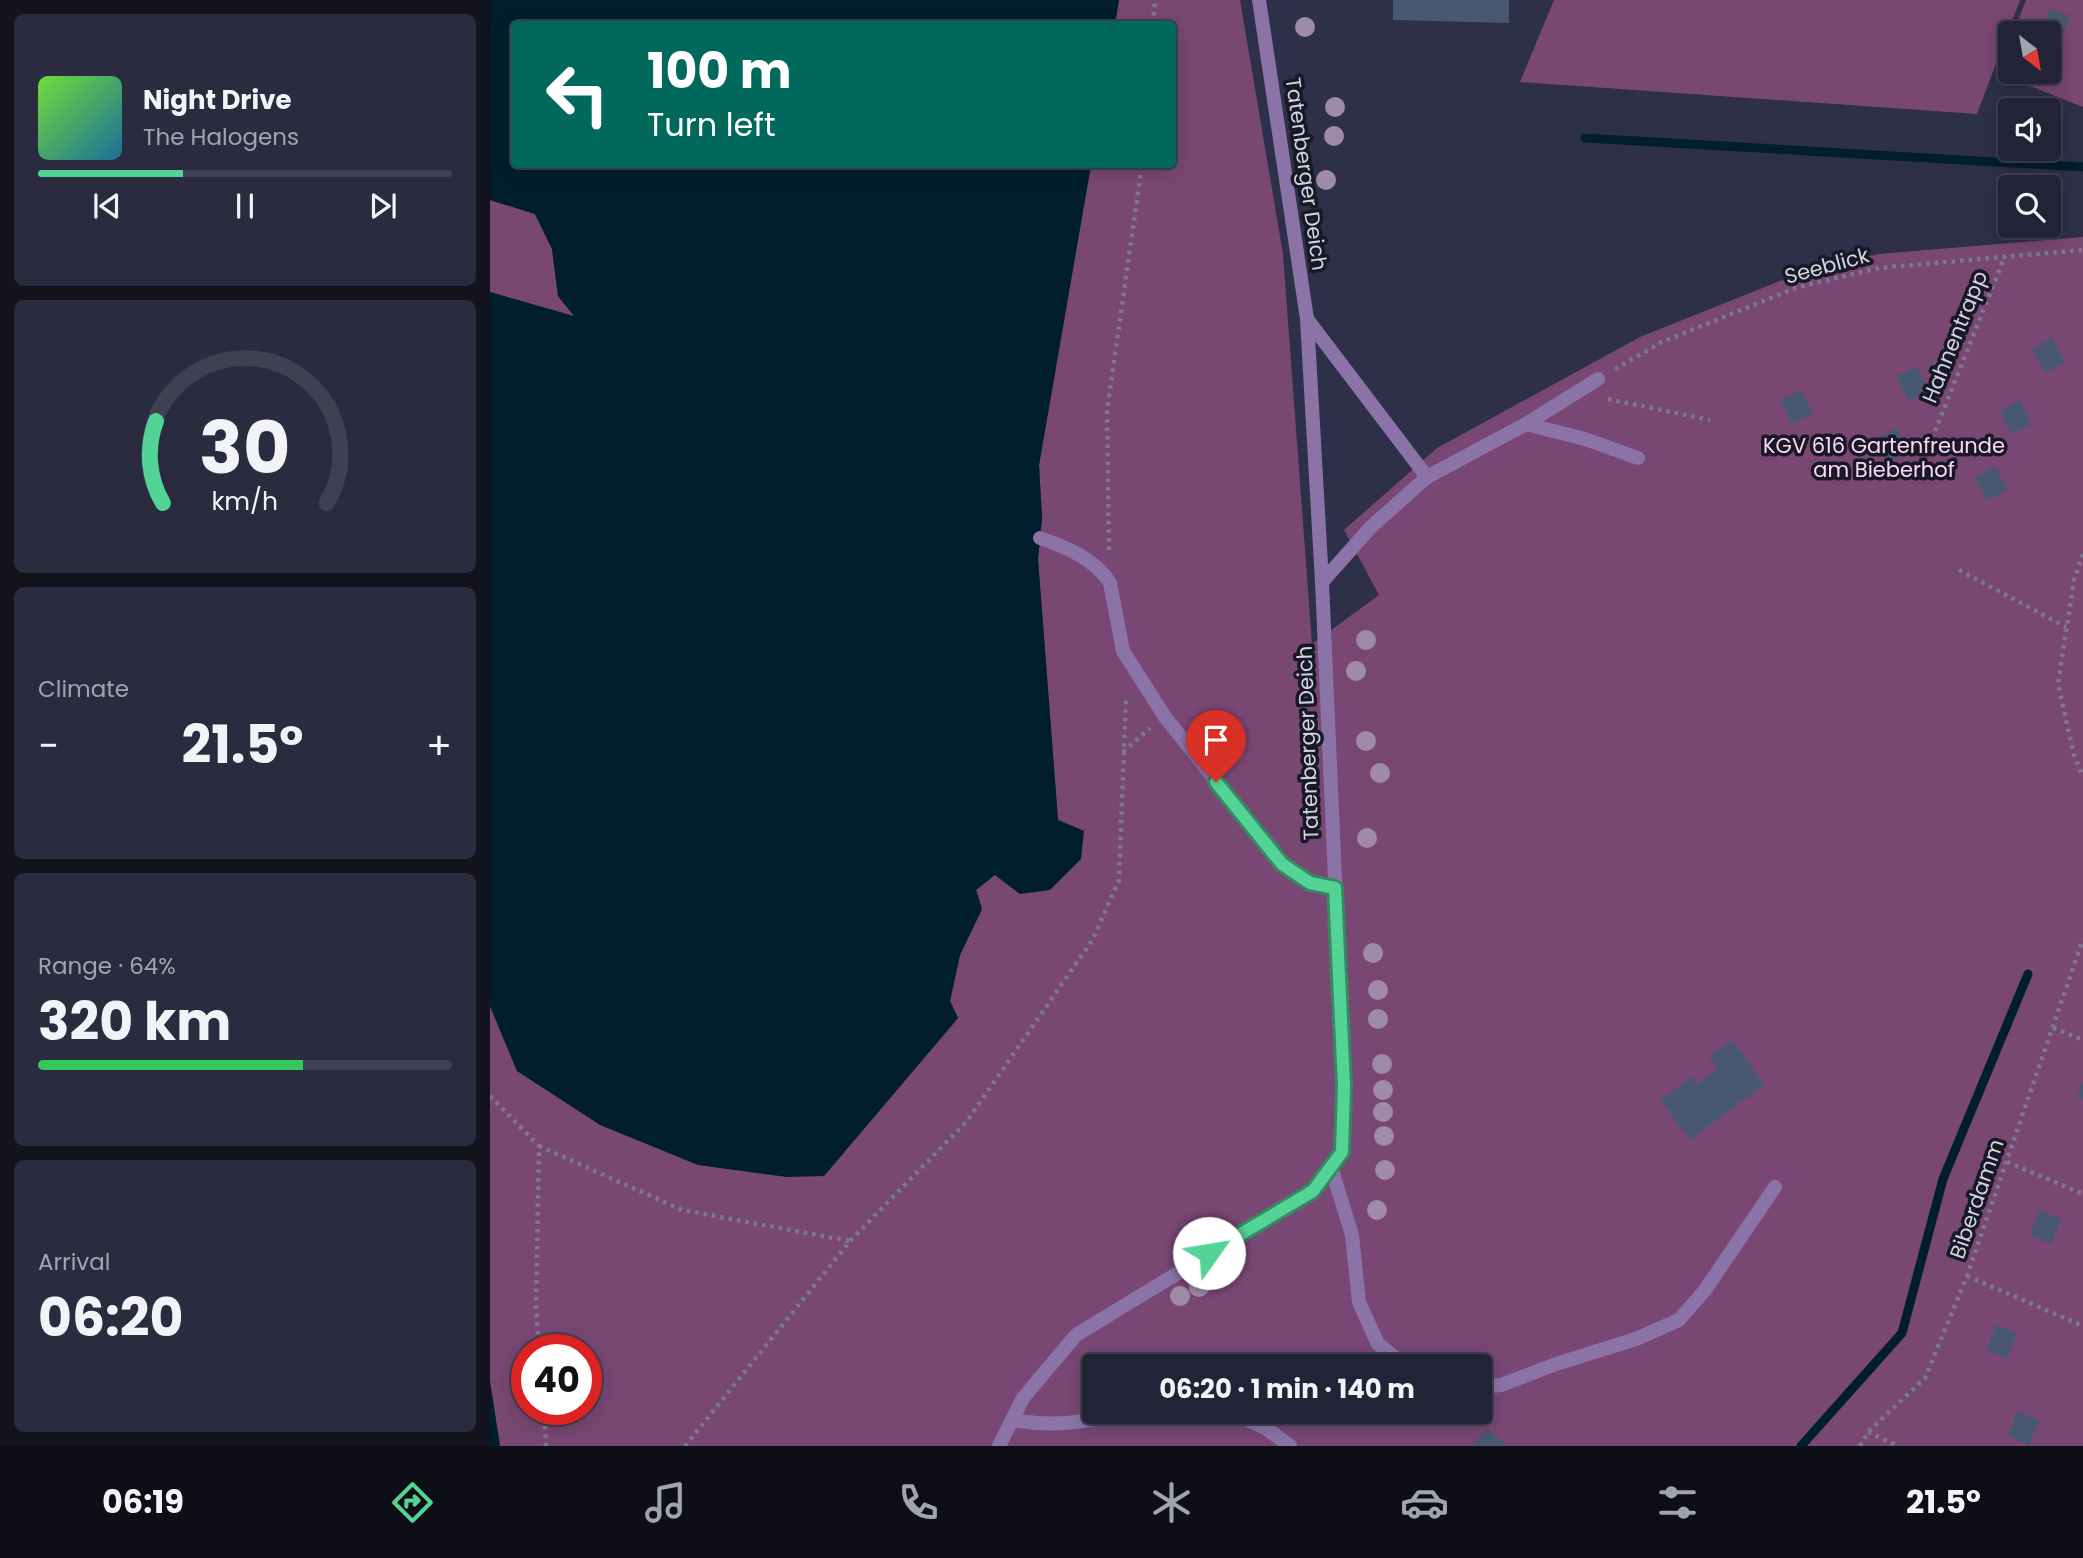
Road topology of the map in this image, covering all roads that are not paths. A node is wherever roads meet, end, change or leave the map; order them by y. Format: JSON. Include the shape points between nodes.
{"nodes":[{"id":1,"x":1259,"y":0,"type":"edge"},
{"id":2,"x":1307,"y":319,"type":"junction"},
{"id":3,"x":1598,"y":379,"type":"road end"},
{"id":4,"x":1526,"y":424,"type":"junction"},
{"id":5,"x":1638,"y":458,"type":"dead end"},
{"id":6,"x":1427,"y":477,"type":"junction"},
{"id":7,"x":1040,"y":538,"type":"dead end"},
{"id":8,"x":1322,"y":582,"type":"junction"},
{"id":9,"x":1335,"y":888,"type":"junction"},
{"id":10,"x":1331,"y":1167,"type":"junction"},
{"id":11,"x":1775,"y":1187,"type":"dead end"},
{"id":12,"x":1390,"y":1354,"type":"edge"},
{"id":13,"x":1492,"y":1386,"type":"edge"},
{"id":14,"x":1012,"y":1420,"type":"junction"},
{"id":15,"x":1082,"y":1422,"type":"edge"},
{"id":16,"x":1256,"y":1424,"type":"edge"},
{"id":17,"x":999,"y":1446,"type":"edge"},
{"id":18,"x":1290,"y":1446,"type":"edge"}],
"edges":[{"from":1,"to":2,"type":"street","name":"Tatenberger Deich"},
{"from":2,"to":6,"type":"street"},
{"from":2,"to":8,"type":"street","name":"Tatenberger Deich"},
{"from":3,"to":4,"type":"street"},
{"from":4,"to":5,"type":"street"},
{"from":4,"to":6,"type":"street"},
{"from":6,"to":8,"type":"street","via":[[1371,527]]},
{"from":7,"to":9,"type":"street","via":[[1086,559],[1105,575],[1123,651],[1165,717],[1282,864],[1310,883]]},
{"from":8,"to":9,"type":"street","name":"Tatenberger Deich"},
{"from":9,"to":10,"type":"street","name":"Tatenberger Deich","via":[[1344,1086],[1342,1152]]},
{"from":10,"to":12,"type":"street","via":[[1352,1236],[1359,1302],[1377,1344]]},
{"from":10,"to":14,"type":"street","name":"Tatenberger Deich","via":[[1313,1191],[1076,1335],[1023,1398]]},
{"from":11,"to":13,"type":"street","via":[[1705,1290],[1679,1320],[1636,1339]]},
{"from":14,"to":15,"type":"street","via":[[1042,1425]]},
{"from":14,"to":17,"type":"street","name":"Tatenberger Deich"},
{"from":16,"to":18,"type":"street"}]}
